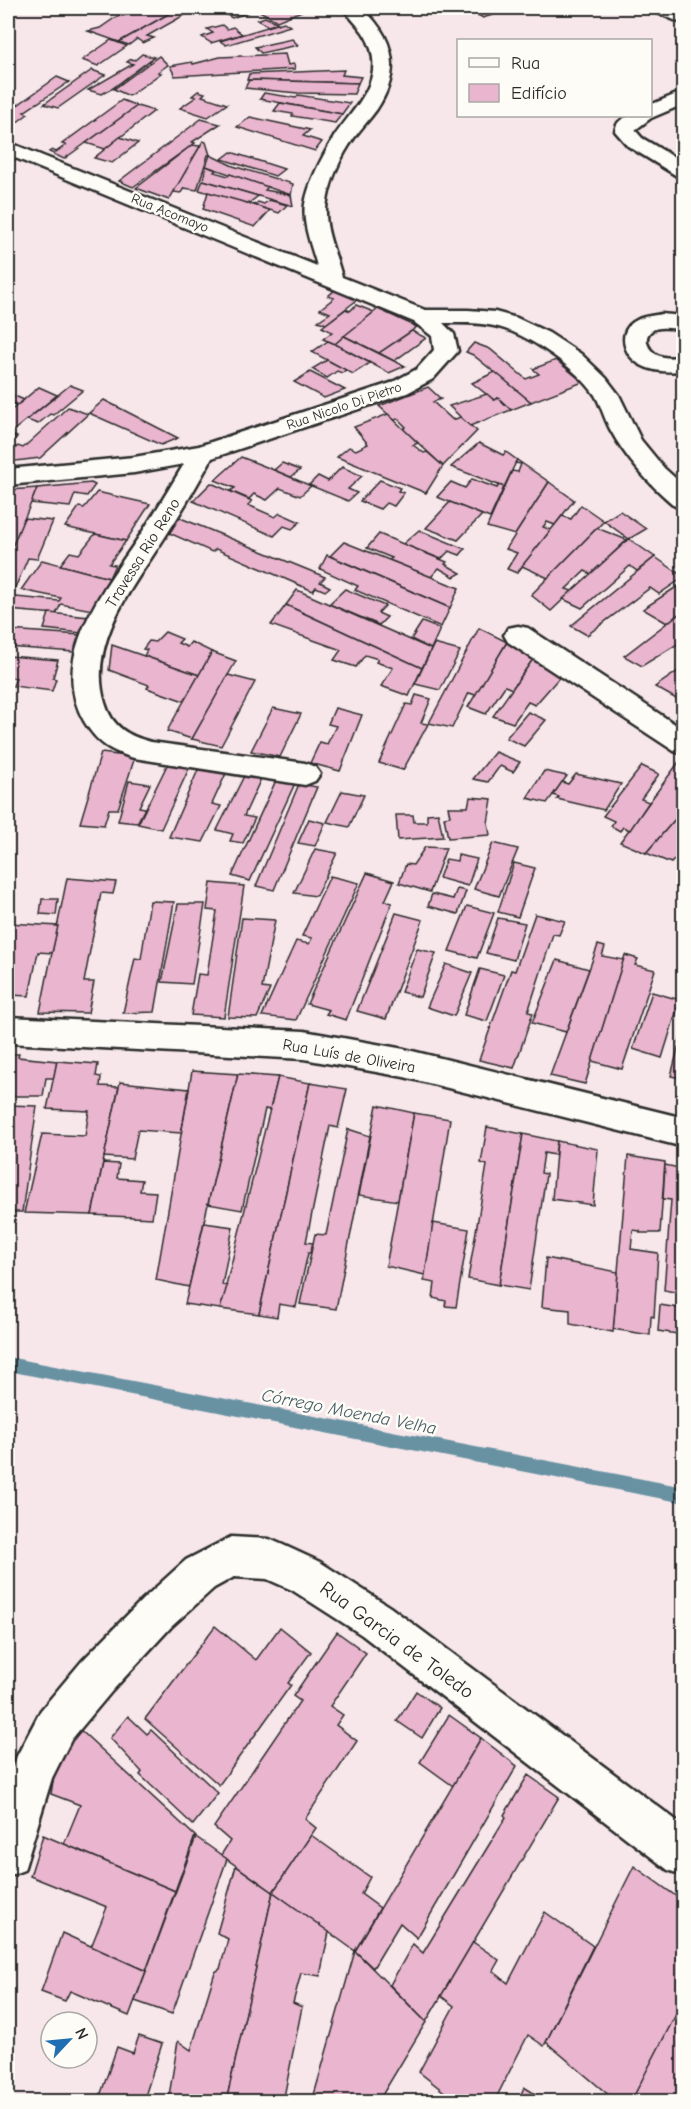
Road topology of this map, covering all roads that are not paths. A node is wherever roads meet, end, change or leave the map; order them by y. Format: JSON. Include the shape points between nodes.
{"nodes":[{"id":1,"x":352,"y":8,"type":"edge"},
{"id":2,"x":661,"y":8,"type":"edge"},
{"id":3,"x":684,"y":19,"type":"edge"},
{"id":4,"x":684,"y":98,"type":"edge"},
{"id":5,"x":652,"y":112,"type":"edge"},
{"id":6,"x":640,"y":117,"type":"edge"},
{"id":7,"x":8,"y":148,"type":"edge"},
{"id":8,"x":684,"y":172,"type":"edge"},
{"id":9,"x":332,"y":279,"type":"junction"},
{"id":10,"x":422,"y":316,"type":"junction"},
{"id":11,"x":684,"y":323,"type":"edge"},
{"id":12,"x":684,"y":364,"type":"edge"},
{"id":13,"x":202,"y":453,"type":"junction"},
{"id":14,"x":8,"y":477,"type":"edge"},
{"id":15,"x":684,"y":500,"type":"edge"},
{"id":16,"x":518,"y":635,"type":"dead end"},
{"id":17,"x":684,"y":744,"type":"edge"},
{"id":18,"x":305,"y":774,"type":"dead end"},
{"id":19,"x":8,"y":1030,"type":"edge"},
{"id":20,"x":684,"y":1133,"type":"edge"},
{"id":21,"x":8,"y":1854,"type":"edge"},
{"id":22,"x":684,"y":1854,"type":"edge"}],
"edges":[{"from":1,"to":9,"type":"street","via":[[372,29],[383,58],[371,103],[340,145],[315,205],[317,229]]},
{"from":2,"to":3,"type":"street"},
{"from":4,"to":5,"type":"street"},
{"from":6,"to":8,"type":"street","via":[[626,125],[629,135]]},
{"from":7,"to":9,"type":"street","name":"Rua Acomayo"},
{"from":9,"to":10,"type":"street","name":"Rua Nicolo Di Pietro"},
{"from":10,"to":13,"type":"street","name":"Rua Nicolo Di Pietro","via":[[443,334],[446,351],[425,374],[399,388]]},
{"from":10,"to":15,"type":"street","via":[[461,315],[497,320],[564,353],[585,369],[607,396],[622,428],[650,469]]},
{"from":11,"to":12,"type":"street","via":[[655,321],[636,331],[632,339],[640,354],[651,360]]},
{"from":13,"to":14,"type":"street","name":"Rua Nicolo Di Pietro","via":[[134,465]]},
{"from":13,"to":18,"type":"street","name":"Travessa Rio Reno","via":[[111,603],[93,642],[85,682],[92,708],[100,726],[130,747]]},
{"from":16,"to":17,"type":"street"},
{"from":19,"to":20,"type":"street","name":"Rua Luís de Oliveira","via":[[304,1045],[404,1063]]},
{"from":21,"to":22,"type":"street","name":"Rua Garcia de Toledo","via":[[32,1771],[56,1725],[157,1613],[200,1574],[231,1557],[269,1559],[306,1575],[376,1621]]}]}
